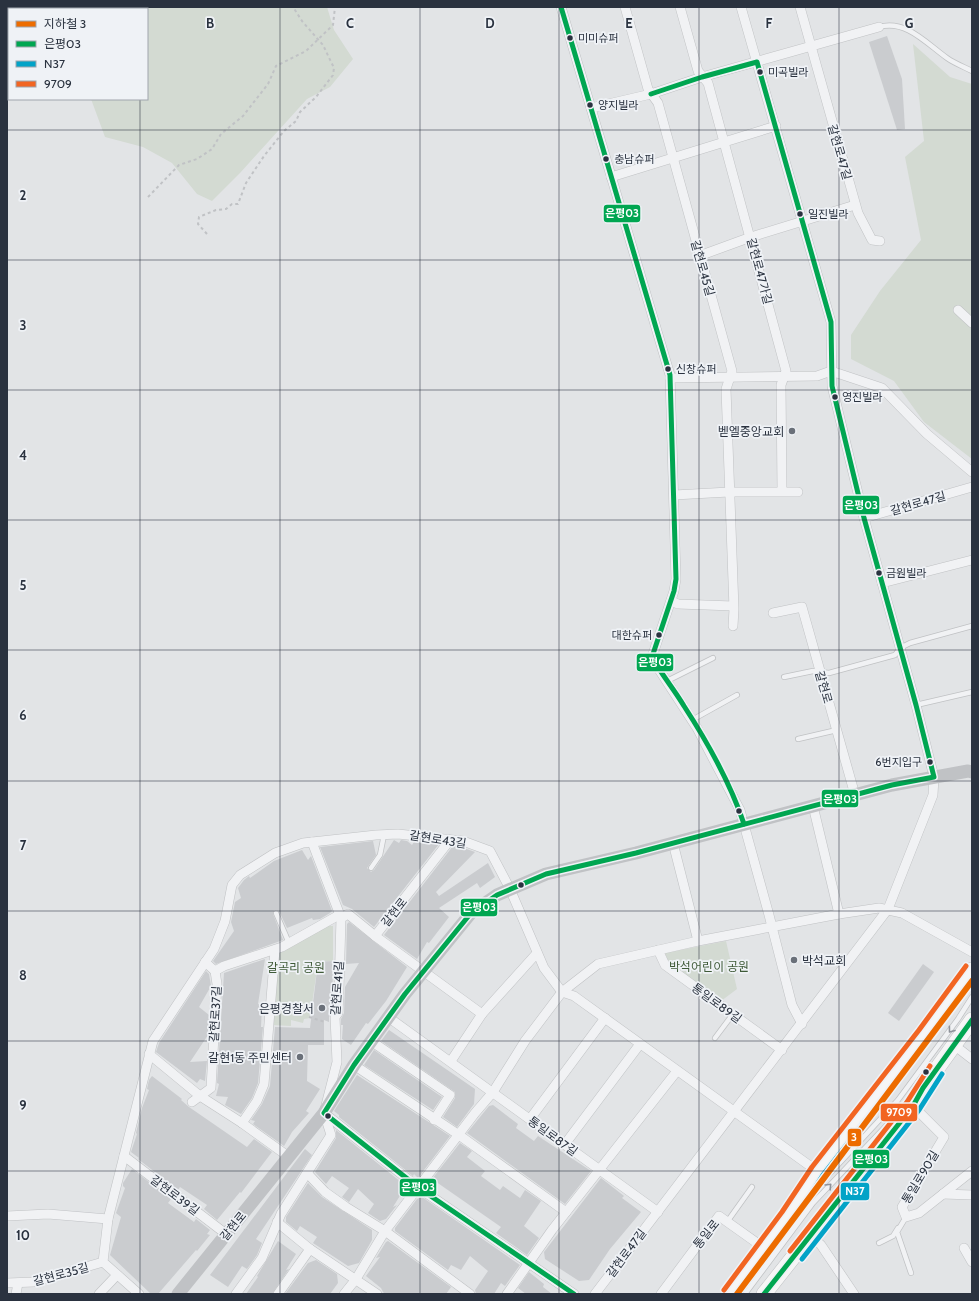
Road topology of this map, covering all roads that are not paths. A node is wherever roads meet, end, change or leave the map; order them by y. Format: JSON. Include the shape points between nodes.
{"nodes":[{"id":1,"x":561,"y":7,"type":"edge"},
{"id":2,"x":625,"y":7,"type":"edge"},
{"id":3,"x":680,"y":7,"type":"edge"},
{"id":4,"x":741,"y":7,"type":"edge"},
{"id":5,"x":800,"y":7,"type":"edge"},
{"id":6,"x":879,"y":27,"type":"joint"},
{"id":7,"x":812,"y":47,"type":"junction"},
{"id":8,"x":757,"y":62,"type":"junction"},
{"id":9,"x":972,"y":71,"type":"edge"},
{"id":10,"x":702,"y":76,"type":"junction"},
{"id":11,"x":651,"y":94,"type":"junction"},
{"id":12,"x":591,"y":108,"type":"junction"},
{"id":13,"x":776,"y":126,"type":"junction"},
{"id":14,"x":724,"y":143,"type":"junction"},
{"id":15,"x":673,"y":159,"type":"junction"},
{"id":16,"x":611,"y":177,"type":"junction"},
{"id":17,"x":855,"y":205,"type":"junction"},
{"id":18,"x":803,"y":222,"type":"junction"},
{"id":19,"x":751,"y":237,"type":"junction"},
{"id":20,"x":880,"y":241,"type":"dead end"},
{"id":21,"x":700,"y":256,"type":"junction"},
{"id":22,"x":958,"y":310,"type":"dead end"},
{"id":23,"x":972,"y":323,"type":"edge"},
{"id":24,"x":831,"y":371,"type":"junction"},
{"id":25,"x":784,"y":376,"type":"junction"},
{"id":26,"x":670,"y":378,"type":"junction"},
{"id":27,"x":730,"y":378,"type":"junction"},
{"id":28,"x":972,"y":472,"type":"edge"},
{"id":29,"x":972,"y":487,"type":"edge"},
{"id":30,"x":782,"y":491,"type":"junction"},
{"id":31,"x":729,"y":492,"type":"junction"},
{"id":32,"x":798,"y":492,"type":"dead end"},
{"id":33,"x":674,"y":495,"type":"junction"},
{"id":34,"x":864,"y":518,"type":"junction"},
{"id":35,"x":972,"y":560,"type":"edge"},
{"id":36,"x":882,"y":583,"type":"junction"},
{"id":37,"x":671,"y":601,"type":"junction"},
{"id":38,"x":733,"y":606,"type":"junction"},
{"id":39,"x":773,"y":613,"type":"dead end"},
{"id":40,"x":733,"y":626,"type":"dead end"},
{"id":41,"x":972,"y":626,"type":"edge"},
{"id":42,"x":900,"y":648,"type":"junction"},
{"id":43,"x":713,"y":658,"type":"dead end"},
{"id":44,"x":820,"y":672,"type":"junction"},
{"id":45,"x":784,"y":677,"type":"dead end"},
{"id":46,"x":667,"y":681,"type":"junction"},
{"id":47,"x":972,"y":692,"type":"edge"},
{"id":48,"x":737,"y":696,"type":"dead end"},
{"id":49,"x":916,"y":705,"type":"junction"},
{"id":50,"x":692,"y":720,"type":"junction"},
{"id":51,"x":837,"y":730,"type":"junction"},
{"id":52,"x":798,"y":738,"type":"dead end"},
{"id":53,"x":972,"y":772,"type":"edge"},
{"id":54,"x":934,"y":776,"type":"junction"},
{"id":55,"x":855,"y":795,"type":"junction"},
{"id":56,"x":813,"y":806,"type":"junction"},
{"id":57,"x":744,"y":824,"type":"junction"},
{"id":58,"x":380,"y":835,"type":"junction"},
{"id":59,"x":450,"y":840,"type":"junction"},
{"id":60,"x":313,"y":842,"type":"junction"},
{"id":61,"x":673,"y":843,"type":"junction"},
{"id":62,"x":371,"y":868,"type":"dead end"},
{"id":63,"x":509,"y":887,"type":"junction"},
{"id":64,"x":888,"y":909,"type":"junction"},
{"id":65,"x":276,"y":913,"type":"dead end"},
{"id":66,"x":839,"y":914,"type":"junction"},
{"id":67,"x":340,"y":916,"type":"junction"},
{"id":68,"x":772,"y":927,"type":"junction"},
{"id":69,"x":375,"y":936,"type":"junction"},
{"id":70,"x":698,"y":941,"type":"junction"},
{"id":71,"x":289,"y":943,"type":"junction"},
{"id":72,"x":275,"y":950,"type":"junction"},
{"id":73,"x":658,"y":950,"type":"junction"},
{"id":74,"x":972,"y":952,"type":"edge"},
{"id":75,"x":537,"y":953,"type":"junction"},
{"id":76,"x":205,"y":962,"type":"junction"},
{"id":77,"x":972,"y":970,"type":"edge"},
{"id":78,"x":215,"y":971,"type":"junction"},
{"id":79,"x":423,"y":971,"type":"junction"},
{"id":80,"x":562,"y":992,"type":"junction"},
{"id":81,"x":972,"y":997,"type":"edge"},
{"id":82,"x":482,"y":1014,"type":"junction"},
{"id":83,"x":733,"y":1014,"type":"junction"},
{"id":84,"x":388,"y":1017,"type":"junction"},
{"id":85,"x":605,"y":1018,"type":"junction"},
{"id":86,"x":972,"y":1020,"type":"edge"},
{"id":87,"x":802,"y":1024,"type":"junction"},
{"id":88,"x":715,"y":1038,"type":"dead end"},
{"id":89,"x":371,"y":1041,"type":"junction"},
{"id":90,"x":640,"y":1044,"type":"junction"},
{"id":91,"x":954,"y":1045,"type":"junction"},
{"id":92,"x":782,"y":1050,"type":"junction"},
{"id":93,"x":149,"y":1054,"type":"junction"},
{"id":94,"x":972,"y":1059,"type":"edge"},
{"id":95,"x":451,"y":1061,"type":"junction"},
{"id":96,"x":354,"y":1065,"type":"junction"},
{"id":97,"x":677,"y":1071,"type":"junction"},
{"id":98,"x":923,"y":1088,"type":"junction"},
{"id":99,"x":493,"y":1092,"type":"junction"},
{"id":100,"x":200,"y":1096,"type":"junction"},
{"id":101,"x":192,"y":1102,"type":"dead end"},
{"id":102,"x":912,"y":1106,"type":"junction"},
{"id":103,"x":734,"y":1112,"type":"junction"},
{"id":104,"x":324,"y":1113,"type":"junction"},
{"id":105,"x":530,"y":1119,"type":"junction"},
{"id":106,"x":434,"y":1120,"type":"junction"},
{"id":107,"x":242,"y":1123,"type":"junction"},
{"id":108,"x":459,"y":1135,"type":"junction"},
{"id":109,"x":565,"y":1144,"type":"junction"},
{"id":110,"x":124,"y":1156,"type":"junction"},
{"id":111,"x":289,"y":1157,"type":"junction"},
{"id":112,"x":600,"y":1169,"type":"junction"},
{"id":113,"x":817,"y":1171,"type":"junction"},
{"id":114,"x":972,"y":1171,"type":"edge"},
{"id":115,"x":307,"y":1173,"type":"junction"},
{"id":116,"x":752,"y":1187,"type":"dead end"},
{"id":117,"x":419,"y":1188,"type":"junction"},
{"id":118,"x":943,"y":1194,"type":"junction"},
{"id":119,"x":972,"y":1195,"type":"edge"},
{"id":120,"x":566,"y":1212,"type":"junction"},
{"id":121,"x":658,"y":1212,"type":"junction"},
{"id":122,"x":7,"y":1216,"type":"edge"},
{"id":123,"x":788,"y":1216,"type":"junction"},
{"id":124,"x":906,"y":1217,"type":"junction"},
{"id":125,"x":108,"y":1219,"type":"junction"},
{"id":126,"x":277,"y":1222,"type":"junction"},
{"id":127,"x":727,"y":1222,"type":"junction"},
{"id":128,"x":385,"y":1231,"type":"junction"},
{"id":129,"x":226,"y":1234,"type":"junction"},
{"id":130,"x":811,"y":1236,"type":"junction"},
{"id":131,"x":879,"y":1242,"type":"dead end"},
{"id":132,"x":764,"y":1248,"type":"junction"},
{"id":133,"x":964,"y":1248,"type":"dead end"},
{"id":134,"x":310,"y":1249,"type":"junction"},
{"id":135,"x":103,"y":1262,"type":"junction"},
{"id":136,"x":972,"y":1262,"type":"edge"},
{"id":137,"x":529,"y":1264,"type":"junction"},
{"id":138,"x":911,"y":1273,"type":"dead end"},
{"id":139,"x":117,"y":1275,"type":"junction"},
{"id":140,"x":356,"y":1279,"type":"junction"},
{"id":141,"x":7,"y":1283,"type":"edge"},
{"id":142,"x":18,"y":1283,"type":"junction"},
{"id":143,"x":16,"y":1294,"type":"edge"},
{"id":144,"x":99,"y":1294,"type":"edge"},
{"id":145,"x":139,"y":1294,"type":"edge"},
{"id":146,"x":178,"y":1294,"type":"edge"},
{"id":147,"x":236,"y":1294,"type":"edge"},
{"id":148,"x":278,"y":1294,"type":"edge"},
{"id":149,"x":344,"y":1294,"type":"edge"},
{"id":150,"x":377,"y":1294,"type":"edge"},
{"id":151,"x":470,"y":1294,"type":"edge"},
{"id":152,"x":507,"y":1294,"type":"edge"},
{"id":153,"x":574,"y":1294,"type":"edge"},
{"id":154,"x":595,"y":1294,"type":"edge"},
{"id":155,"x":661,"y":1294,"type":"edge"},
{"id":156,"x":730,"y":1294,"type":"edge"},
{"id":157,"x":745,"y":1294,"type":"edge"},
{"id":158,"x":764,"y":1294,"type":"edge"},
{"id":159,"x":854,"y":1294,"type":"edge"}],
"edges":[{"from":1,"to":12,"type":"street"},
{"from":2,"to":11,"type":"street","name":"갈현로45길"},
{"from":3,"to":10,"type":"street","name":"갈현로47가길","via":[[698,71]]},
{"from":4,"to":8,"type":"street"},
{"from":5,"to":7,"type":"street","name":"갈현로47길"},
{"from":6,"to":7,"type":"street"},
{"from":6,"to":9,"type":"lane","via":[[887,24],[907,29],[948,59]]},
{"from":7,"to":8,"type":"street"},
{"from":7,"to":17,"type":"street","name":"갈현로47길"},
{"from":8,"to":10,"type":"street"},
{"from":8,"to":13,"type":"street"},
{"from":10,"to":11,"type":"street"},
{"from":10,"to":14,"type":"street","name":"갈현로47가길","via":[[708,84]]},
{"from":11,"to":12,"type":"street"},
{"from":11,"to":15,"type":"street","name":"갈현로45길","via":[[658,102]]},
{"from":12,"to":16,"type":"street"},
{"from":13,"to":14,"type":"street"},
{"from":13,"to":18,"type":"street"},
{"from":14,"to":15,"type":"street"},
{"from":14,"to":19,"type":"street","name":"갈현로47가길"},
{"from":15,"to":16,"type":"street"},
{"from":15,"to":21,"type":"street","name":"갈현로45길"},
{"from":16,"to":26,"type":"street"},
{"from":17,"to":18,"type":"street"},
{"from":17,"to":20,"type":"street","name":"갈현로47길","via":[[872,240]]},
{"from":18,"to":19,"type":"street"},
{"from":18,"to":24,"type":"street","via":[[831,322]]},
{"from":19,"to":21,"type":"street"},
{"from":19,"to":25,"type":"street","name":"갈현로47가길","via":[[786,370]]},
{"from":21,"to":27,"type":"street","name":"갈현로45길","via":[[732,371]]},
{"from":22,"to":23,"type":"street"},
{"from":24,"to":25,"type":"street","via":[[817,376]]},
{"from":24,"to":28,"type":"street","via":[[882,388],[928,434]]},
{"from":24,"to":34,"type":"street","via":[[832,386]]},
{"from":25,"to":27,"type":"street"},
{"from":25,"to":30,"type":"street","name":"갈현로47가길","via":[[781,385]]},
{"from":26,"to":27,"type":"street"},
{"from":26,"to":33,"type":"street"},
{"from":27,"to":31,"type":"street","name":"갈현로45길","via":[[726,389]]},
{"from":29,"to":34,"type":"street","name":"갈현로47길"},
{"from":30,"to":31,"type":"street"},
{"from":30,"to":32,"type":"street"},
{"from":31,"to":33,"type":"street"},
{"from":31,"to":38,"type":"street","name":"갈현로45길"},
{"from":33,"to":37,"type":"street","via":[[676,579]]},
{"from":34,"to":36,"type":"street"},
{"from":35,"to":36,"type":"street"},
{"from":36,"to":42,"type":"street"},
{"from":37,"to":38,"type":"street","via":[[678,604]]},
{"from":37,"to":46,"type":"street","via":[[652,657]]},
{"from":38,"to":40,"type":"street","name":"갈현로45길"},
{"from":39,"to":44,"type":"street","name":"갈현로","via":[[802,607]]},
{"from":41,"to":42,"type":"lane"},
{"from":42,"to":44,"type":"lane","via":[[895,655]]},
{"from":42,"to":49,"type":"street"},
{"from":43,"to":46,"type":"lane"},
{"from":44,"to":45,"type":"lane"},
{"from":44,"to":51,"type":"street","name":"갈현로"},
{"from":46,"to":50,"type":"street"},
{"from":47,"to":49,"type":"lane"},
{"from":48,"to":50,"type":"lane"},
{"from":49,"to":54,"type":"street"},
{"from":50,"to":57,"type":"street","via":[[725,779]]},
{"from":51,"to":52,"type":"lane"},
{"from":51,"to":55,"type":"street","name":"갈현로"},
{"from":53,"to":54,"type":"main road","name":"갈현로"},
{"from":54,"to":55,"type":"main road","name":"갈현로"},
{"from":54,"to":64,"type":"street","via":[[933,795]]},
{"from":55,"to":56,"type":"main road","name":"갈현로"},
{"from":56,"to":57,"type":"main road","name":"갈현로"},
{"from":56,"to":66,"type":"street"},
{"from":57,"to":61,"type":"main road","name":"갈현로"},
{"from":57,"to":68,"type":"street"},
{"from":58,"to":59,"type":"street","name":"갈현로43길","via":[[398,834]]},
{"from":58,"to":60,"type":"street","name":"갈현로43길"},
{"from":58,"to":62,"type":"lane","via":[[380,855]]},
{"from":59,"to":63,"type":"street","name":"갈현로43길","via":[[463,841],[490,851]]},
{"from":59,"to":69,"type":"street","name":"갈현로"},
{"from":60,"to":67,"type":"street","name":"갈현로41길"},
{"from":60,"to":76,"type":"street","name":"갈현로37길","via":[[276,853],[241,874],[232,885],[225,921],[214,949]]},
{"from":61,"to":63,"type":"main road","name":"갈현로","via":[[546,874]]},
{"from":61,"to":70,"type":"street"},
{"from":63,"to":75,"type":"street"},
{"from":63,"to":79,"type":"main road","name":"갈현로","via":[[471,913]]},
{"from":64,"to":66,"type":"street"},
{"from":64,"to":74,"type":"street","via":[[902,913]]},
{"from":64,"to":87,"type":"street"},
{"from":65,"to":71,"type":"lane"},
{"from":66,"to":68,"type":"street"},
{"from":67,"to":69,"type":"street","via":[[348,914]]},
{"from":67,"to":71,"type":"street"},
{"from":67,"to":104,"type":"street","name":"갈현로41길","via":[[341,966],[335,1026],[337,1062]]},
{"from":68,"to":70,"type":"street"},
{"from":68,"to":87,"type":"street","via":[[792,1005]]},
{"from":69,"to":79,"type":"street","name":"갈현로"},
{"from":70,"to":73,"type":"street"},
{"from":71,"to":72,"type":"street"},
{"from":72,"to":78,"type":"street"},
{"from":72,"to":107,"type":"street","via":[[264,1084],[257,1101]]},
{"from":73,"to":80,"type":"street","via":[[598,964]]},
{"from":73,"to":83,"type":"street","name":"통일로89길","via":[[665,965]]},
{"from":75,"to":80,"type":"street","via":[[544,968]]},
{"from":75,"to":82,"type":"street"},
{"from":76,"to":78,"type":"street","name":"갈현로37길"},
{"from":76,"to":93,"type":"street","name":"갈현로37길","via":[[153,1041]]},
{"from":77,"to":113,"type":"main road"},
{"from":78,"to":100,"type":"street","name":"갈현로37길","via":[[217,984],[211,1088]]},
{"from":79,"to":82,"type":"street","name":"갈현로"},
{"from":79,"to":84,"type":"main road","name":"갈현로"},
{"from":80,"to":85,"type":"street","via":[[574,996]]},
{"from":80,"to":99,"type":"street","via":[[525,1041]]},
{"from":81,"to":123,"type":"lane","one_way":true,"via":[[958,1020],[898,1100],[834,1171]]},
{"from":82,"to":95,"type":"street"},
{"from":83,"to":88,"type":"lane"},
{"from":83,"to":92,"type":"street","name":"통일로89길"},
{"from":84,"to":89,"type":"main road","name":"갈현로"},
{"from":84,"to":95,"type":"street"},
{"from":85,"to":90,"type":"street"},
{"from":85,"to":105,"type":"street"},
{"from":86,"to":91,"type":"main road"},
{"from":87,"to":92,"type":"street"},
{"from":89,"to":96,"type":"main road","name":"갈현로"},
{"from":89,"to":106,"type":"street","via":[[450,1095]]},
{"from":90,"to":97,"type":"street"},
{"from":90,"to":109,"type":"street"},
{"from":91,"to":94,"type":"street"},
{"from":91,"to":98,"type":"main road"},
{"from":92,"to":103,"type":"street"},
{"from":93,"to":100,"type":"street"},
{"from":93,"to":110,"type":"street","name":"갈현로37길"},
{"from":95,"to":99,"type":"street"},
{"from":96,"to":104,"type":"main road","name":"갈현로"},
{"from":96,"to":106,"type":"street"},
{"from":97,"to":103,"type":"street"},
{"from":97,"to":112,"type":"street"},
{"from":98,"to":102,"type":"main road"},
{"from":157,"to":98,"type":"lane","one_way":true,"via":[[813,1202]]},
{"from":99,"to":105,"type":"street","name":"통일로87길"},
{"from":99,"to":108,"type":"street"},
{"from":100,"to":101,"type":"street"},
{"from":100,"to":107,"type":"street"},
{"from":102,"to":124,"type":"street","name":"통일로90길","via":[[944,1137],[902,1207]]},
{"from":102,"to":130,"type":"main road"},
{"from":103,"to":113,"type":"street"},
{"from":103,"to":121,"type":"street"},
{"from":104,"to":111,"type":"main road","name":"갈현로"},
{"from":104,"to":115,"type":"street","via":[[331,1135]]},
{"from":104,"to":117,"type":"street"},
{"from":105,"to":109,"type":"street","name":"통일로87길"},
{"from":106,"to":108,"type":"street"},
{"from":107,"to":111,"type":"street"},
{"from":108,"to":117,"type":"street"},
{"from":108,"to":120,"type":"street"},
{"from":109,"to":112,"type":"street","name":"통일로87길"},
{"from":110,"to":125,"type":"street","name":"갈현로37길"},
{"from":110,"to":129,"type":"street","name":"갈현로39길"},
{"from":111,"to":129,"type":"main road","name":"갈현로"},
{"from":112,"to":120,"type":"street"},
{"from":112,"to":121,"type":"street","name":"통일로87길"},
{"from":113,"to":123,"type":"main road"},
{"from":114,"to":118,"type":"street","name":"통일로90길"},
{"from":115,"to":126,"type":"street"},
{"from":115,"to":128,"type":"street","via":[[325,1192]]},
{"from":116,"to":127,"type":"lane"},
{"from":117,"to":128,"type":"street"},
{"from":117,"to":137,"type":"street"},
{"from":118,"to":119,"type":"street"},
{"from":118,"to":124,"type":"street","name":"통일로90길","via":[[919,1213]]},
{"from":120,"to":137,"type":"street"},
{"from":121,"to":154,"type":"street","name":"갈현로47길"},
{"from":122,"to":125,"type":"street","via":[[48,1214]]},
{"from":123,"to":132,"type":"main road"},
{"from":124,"to":131,"type":"lane","via":[[893,1236]]},
{"from":124,"to":138,"type":"lane","via":[[898,1232]]},
{"from":125,"to":135,"type":"street","name":"갈현로37길"},
{"from":126,"to":134,"type":"street"},
{"from":126,"to":147,"type":"street","via":[[262,1258]]},
{"from":127,"to":132,"type":"street","name":"통일로"},
{"from":127,"to":155,"type":"street","name":"통일로","via":[[719,1216]]},
{"from":128,"to":140,"type":"street"},
{"from":128,"to":151,"type":"street"},
{"from":129,"to":146,"type":"main road","name":"갈현로"},
{"from":130,"to":158,"type":"main road"},
{"from":130,"to":159,"type":"street","via":[[821,1245]]},
{"from":132,"to":156,"type":"main road"},
{"from":133,"to":136,"type":"street"},
{"from":134,"to":140,"type":"street"},
{"from":134,"to":148,"type":"street"},
{"from":135,"to":139,"type":"street"},
{"from":135,"to":142,"type":"street","name":"갈현로35길","via":[[34,1282]]},
{"from":137,"to":152,"type":"street"},
{"from":137,"to":153,"type":"street"},
{"from":139,"to":144,"type":"street"},
{"from":139,"to":145,"type":"street"},
{"from":140,"to":149,"type":"street"},
{"from":140,"to":150,"type":"street"},
{"from":141,"to":142,"type":"street","name":"갈현로35길"},
{"from":142,"to":143,"type":"street","name":"갈현로35길"}]}
